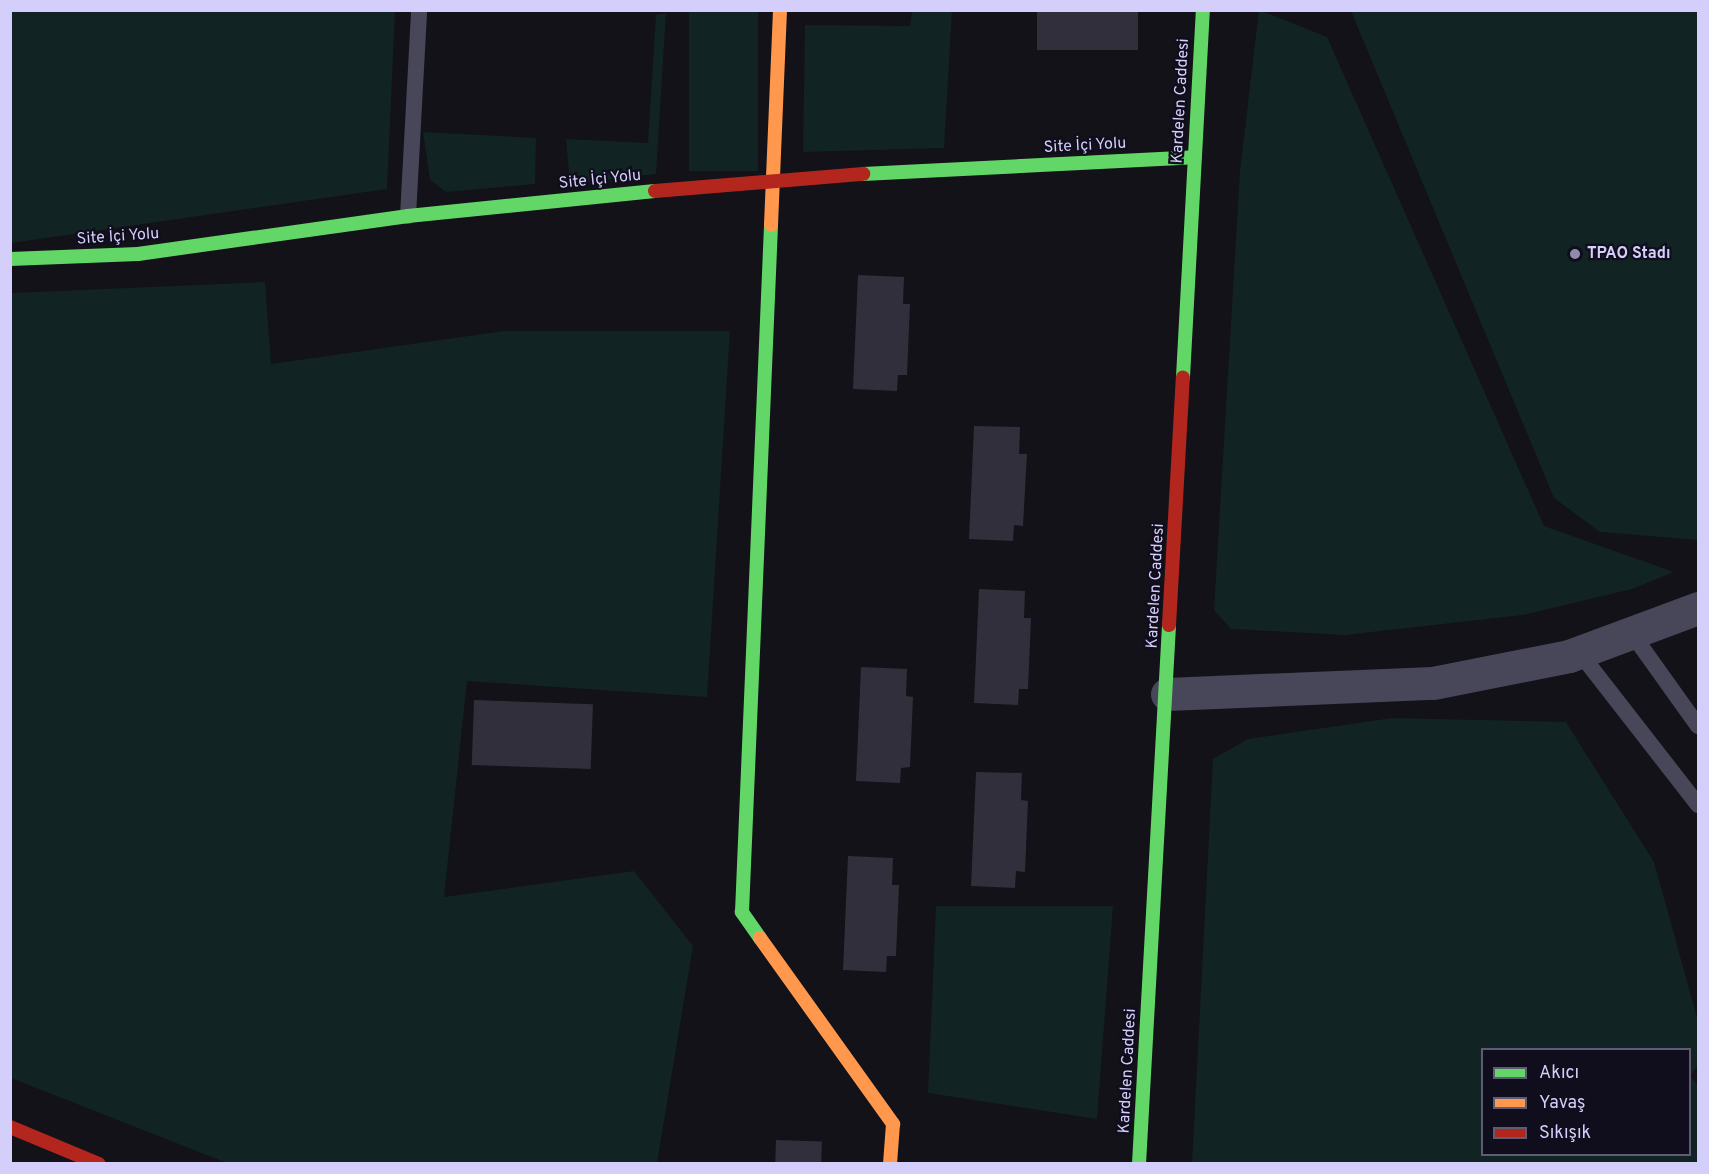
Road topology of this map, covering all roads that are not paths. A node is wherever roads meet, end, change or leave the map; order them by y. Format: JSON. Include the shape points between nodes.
{"nodes":[{"id":1,"x":419,"y":10,"type":"edge"},
{"id":2,"x":780,"y":10,"type":"edge"},
{"id":3,"x":1203,"y":10,"type":"edge"},
{"id":4,"x":1195,"y":157,"type":"junction"},
{"id":5,"x":776,"y":179,"type":"junction"},
{"id":6,"x":408,"y":216,"type":"junction"},
{"id":7,"x":10,"y":260,"type":"edge"},
{"id":8,"x":1698,"y":608,"type":"edge"},
{"id":9,"x":1633,"y":635,"type":"junction"},
{"id":10,"x":1579,"y":652,"type":"junction"},
{"id":11,"x":1167,"y":694,"type":"junction"},
{"id":12,"x":1698,"y":726,"type":"edge"},
{"id":13,"x":1698,"y":805,"type":"edge"},
{"id":14,"x":10,"y":1127,"type":"edge"},
{"id":15,"x":99,"y":1164,"type":"edge"},
{"id":16,"x":890,"y":1164,"type":"edge"},
{"id":17,"x":1139,"y":1164,"type":"edge"}],
"edges":[{"from":1,"to":6,"type":"lane"},
{"from":2,"to":5,"type":"street"},
{"from":3,"to":4,"type":"street","name":"Kardelen Caddesi"},
{"from":4,"to":5,"type":"street","name":"Site İçi Yolu"},
{"from":4,"to":11,"type":"street","name":"Kardelen Caddesi"},
{"from":5,"to":6,"type":"street","name":"Site İçi Yolu"},
{"from":5,"to":16,"type":"street","via":[[742,912],[893,1124]]},
{"from":6,"to":7,"type":"street","name":"Site İçi Yolu","via":[[138,254]]},
{"from":8,"to":9,"type":"street"},
{"from":9,"to":10,"type":"street"},
{"from":9,"to":12,"type":"lane"},
{"from":10,"to":11,"type":"street","via":[[1509,670],[1433,683]]},
{"from":10,"to":13,"type":"lane"},
{"from":11,"to":17,"type":"street","name":"Kardelen Caddesi"},
{"from":14,"to":15,"type":"street"}]}
